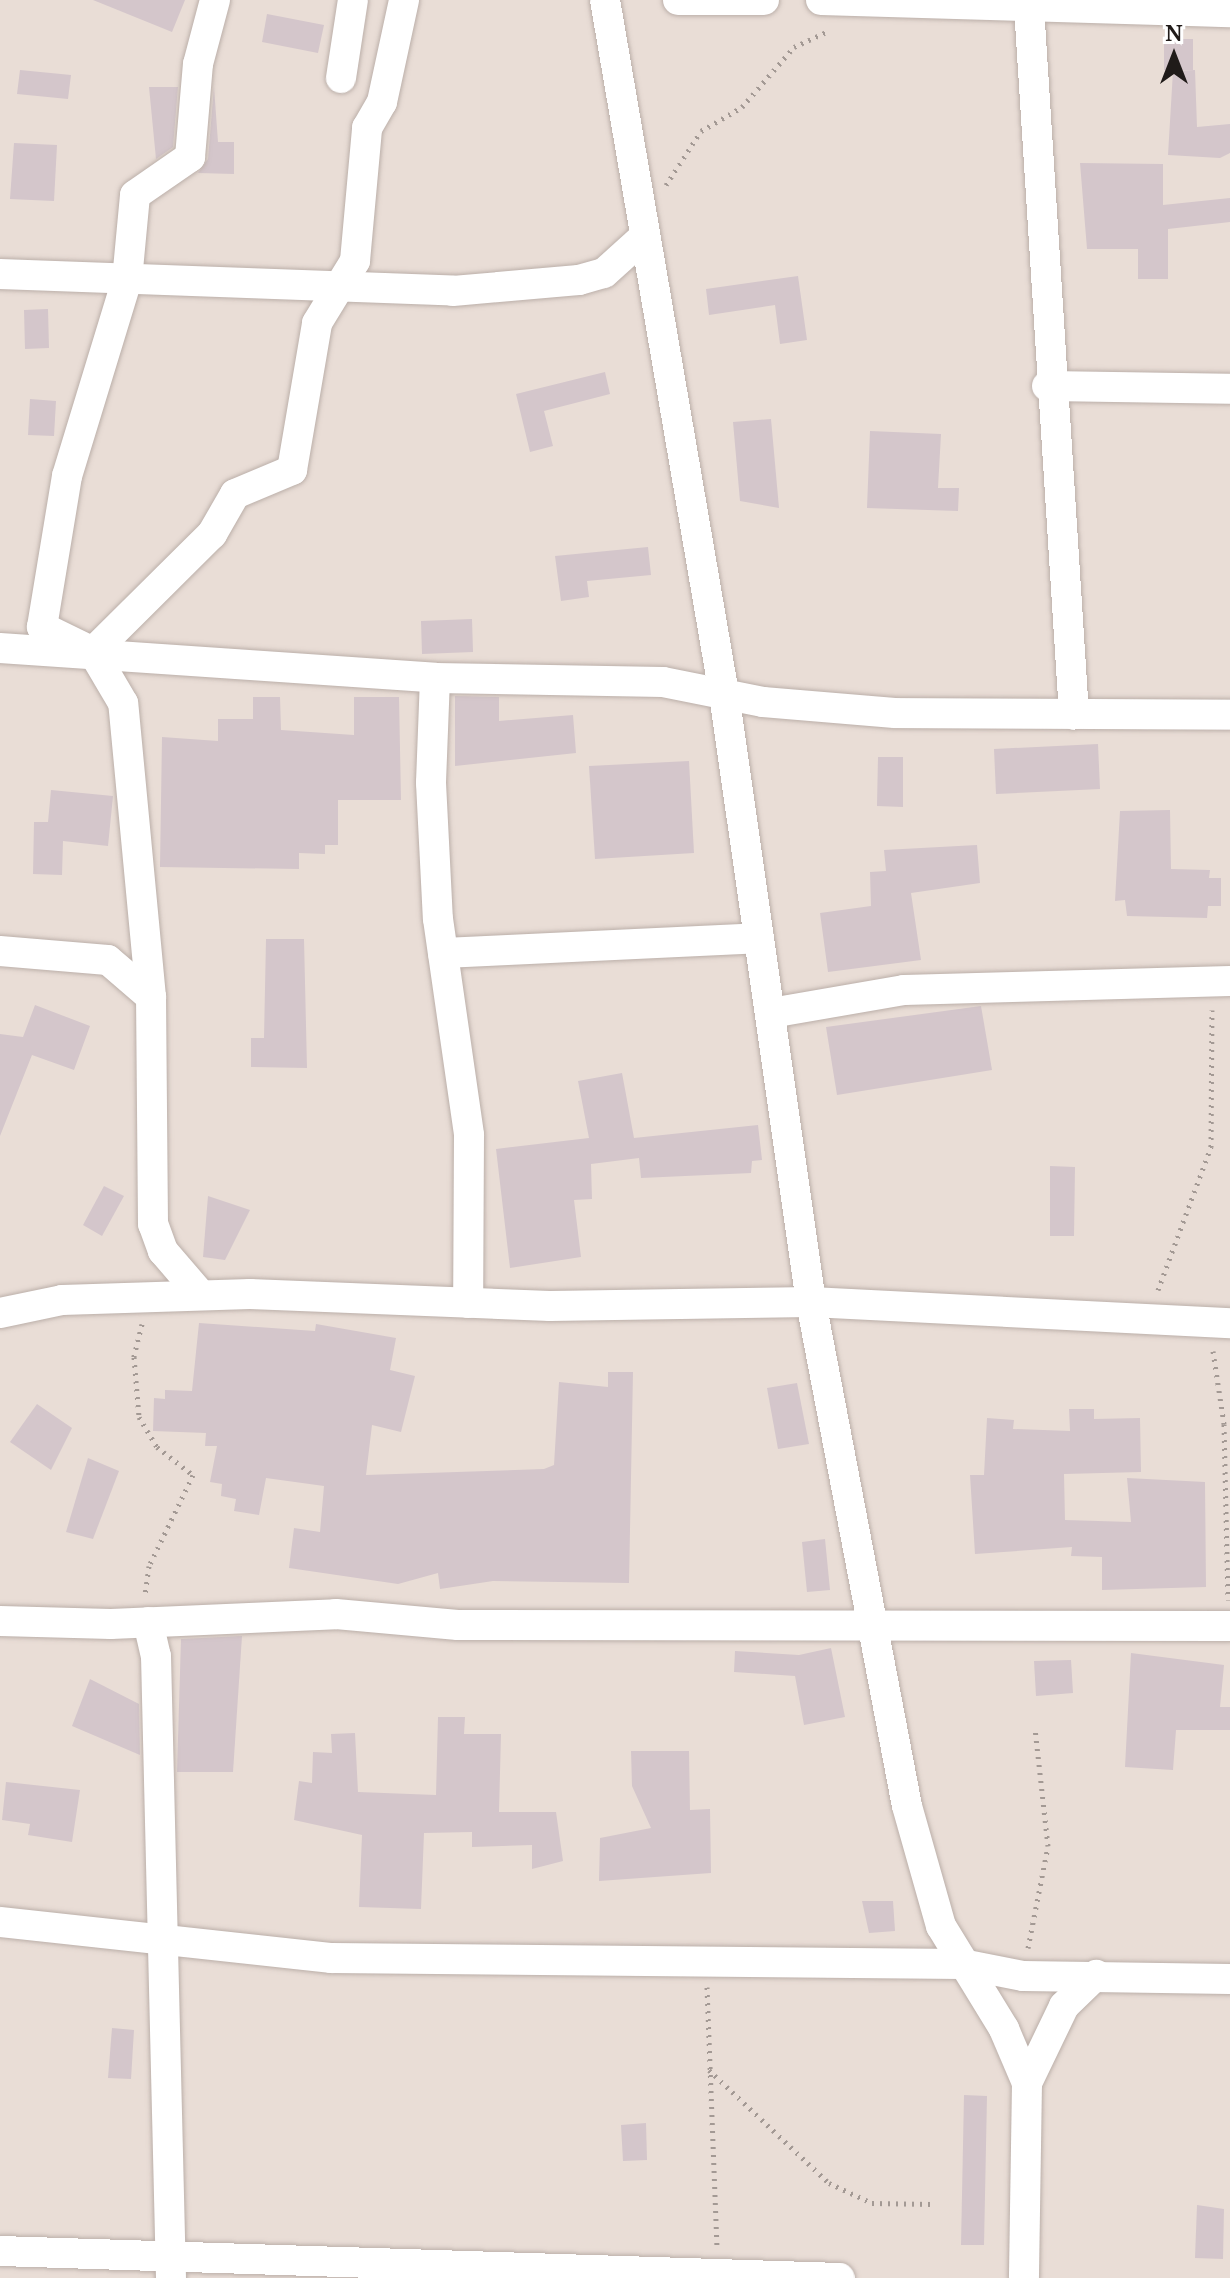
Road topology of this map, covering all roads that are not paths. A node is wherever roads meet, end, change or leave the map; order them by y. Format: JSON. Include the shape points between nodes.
{"nodes":[{"id":1,"x":215,"y":0,"type":"edge"},
{"id":2,"x":353,"y":0,"type":"edge"},
{"id":3,"x":404,"y":0,"type":"edge"},
{"id":4,"x":605,"y":0,"type":"edge"},
{"id":5,"x":678,"y":0,"type":"edge"},
{"id":6,"x":764,"y":0,"type":"edge"},
{"id":7,"x":821,"y":0,"type":"edge"},
{"id":8,"x":1029,"y":7,"type":"junction"},
{"id":9,"x":1230,"y":12,"type":"edge"},
{"id":10,"x":341,"y":78,"type":"dead end"},
{"id":11,"x":644,"y":230,"type":"junction"},
{"id":12,"x":0,"y":274,"type":"edge"},
{"id":13,"x":127,"y":280,"type":"junction"},
{"id":14,"x":341,"y":290,"type":"junction"},
{"id":15,"x":1047,"y":386,"type":"junction"},
{"id":16,"x":1230,"y":389,"type":"edge"},
{"id":17,"x":0,"y":648,"type":"edge"},
{"id":18,"x":93,"y":652,"type":"junction"},
{"id":19,"x":435,"y":678,"type":"junction"},
{"id":20,"x":724,"y":694,"type":"junction"},
{"id":21,"x":1074,"y":715,"type":"junction"},
{"id":22,"x":1230,"y":715,"type":"edge"},
{"id":23,"x":759,"y":938,"type":"junction"},
{"id":24,"x":0,"y":951,"type":"edge"},
{"id":25,"x":443,"y":953,"type":"junction"},
{"id":26,"x":1221,"y":981,"type":"edge"},
{"id":27,"x":151,"y":997,"type":"junction"},
{"id":28,"x":771,"y":1013,"type":"junction"},
{"id":29,"x":200,"y":1294,"type":"junction"},
{"id":30,"x":811,"y":1302,"type":"junction"},
{"id":31,"x":468,"y":1303,"type":"junction"},
{"id":32,"x":0,"y":1313,"type":"edge"},
{"id":33,"x":1219,"y":1323,"type":"edge"},
{"id":34,"x":0,"y":1621,"type":"edge"},
{"id":35,"x":148,"y":1622,"type":"junction"},
{"id":36,"x":874,"y":1622,"type":"junction"},
{"id":37,"x":1230,"y":1626,"type":"edge"},
{"id":38,"x":0,"y":1922,"type":"edge"},
{"id":39,"x":166,"y":1938,"type":"junction"},
{"id":40,"x":962,"y":1964,"type":"junction"},
{"id":41,"x":1096,"y":1975,"type":"junction"},
{"id":42,"x":1230,"y":1979,"type":"edge"},
{"id":43,"x":1027,"y":2083,"type":"junction"},
{"id":44,"x":0,"y":2251,"type":"edge"},
{"id":45,"x":171,"y":2267,"type":"edge"},
{"id":46,"x":840,"y":2278,"type":"edge"},
{"id":47,"x":1024,"y":2278,"type":"edge"}],
"edges":[{"from":1,"to":13,"type":"street","via":[[198,64],[190,157],[135,195]]},
{"from":2,"to":10,"type":"street"},
{"from":3,"to":14,"type":"street","via":[[382,102],[367,128],[357,249]]},
{"from":4,"to":11,"type":"street"},
{"from":5,"to":6,"type":"street"},
{"from":7,"to":8,"type":"street"},
{"from":8,"to":9,"type":"street"},
{"from":8,"to":15,"type":"street"},
{"from":11,"to":14,"type":"street","via":[[604,273],[579,280]]},
{"from":11,"to":20,"type":"street"},
{"from":12,"to":13,"type":"street"},
{"from":13,"to":14,"type":"street"},
{"from":13,"to":18,"type":"street","via":[[67,476],[42,627]]},
{"from":14,"to":18,"type":"street","via":[[317,323],[292,470],[235,494],[212,534]]},
{"from":15,"to":16,"type":"street"},
{"from":15,"to":21,"type":"street"},
{"from":17,"to":18,"type":"street"},
{"from":18,"to":19,"type":"street"},
{"from":18,"to":27,"type":"street","via":[[123,703]]},
{"from":19,"to":20,"type":"street","via":[[663,682]]},
{"from":19,"to":25,"type":"street","via":[[431,783]]},
{"from":20,"to":21,"type":"street","via":[[895,713]]},
{"from":20,"to":23,"type":"street"},
{"from":21,"to":22,"type":"street"},
{"from":23,"to":25,"type":"street"},
{"from":23,"to":28,"type":"street"},
{"from":24,"to":27,"type":"street","via":[[108,960]]},
{"from":25,"to":31,"type":"street","via":[[469,1135]]},
{"from":26,"to":28,"type":"street","via":[[904,990]]},
{"from":27,"to":29,"type":"street","via":[[153,1224],[163,1251]]},
{"from":28,"to":30,"type":"street"},
{"from":29,"to":31,"type":"street"},
{"from":29,"to":32,"type":"street","via":[[36,1302]]},
{"from":30,"to":31,"type":"street"},
{"from":30,"to":33,"type":"street"},
{"from":30,"to":36,"type":"street"},
{"from":34,"to":35,"type":"street"},
{"from":35,"to":36,"type":"street","via":[[336,1614],[458,1625]]},
{"from":35,"to":39,"type":"street","via":[[156,1656]]},
{"from":36,"to":37,"type":"street"},
{"from":36,"to":40,"type":"street","via":[[926,1884]]},
{"from":38,"to":39,"type":"street"},
{"from":39,"to":40,"type":"street","via":[[331,1958]]},
{"from":39,"to":45,"type":"street"},
{"from":40,"to":41,"type":"street","via":[[1023,1976]]},
{"from":40,"to":43,"type":"street","via":[[1004,2029]]},
{"from":41,"to":42,"type":"street"},
{"from":41,"to":43,"type":"street","via":[[1064,2006]]},
{"from":43,"to":47,"type":"street"},
{"from":44,"to":45,"type":"street"},
{"from":45,"to":46,"type":"street"}]}
